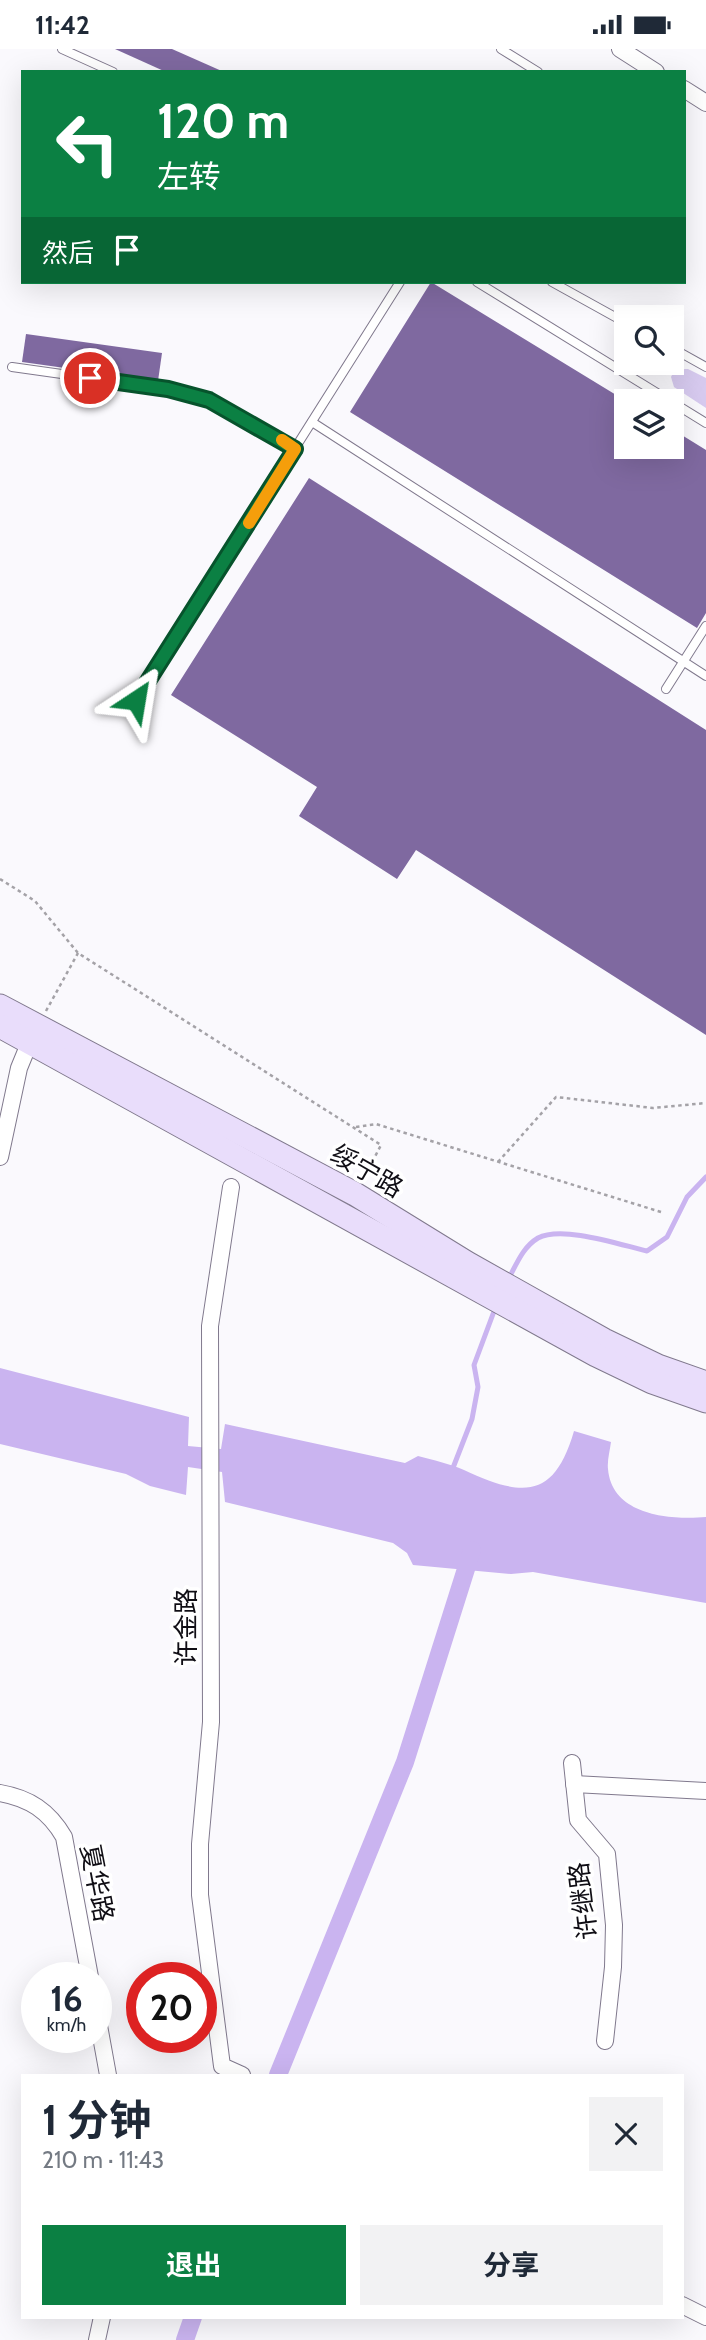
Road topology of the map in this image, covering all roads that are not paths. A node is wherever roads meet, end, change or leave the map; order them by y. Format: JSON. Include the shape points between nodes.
{"nodes":[{"id":1,"x":62,"y":49,"type":"edge"},
{"id":2,"x":501,"y":49,"type":"edge"},
{"id":3,"x":620,"y":49,"type":"edge"},
{"id":4,"x":109,"y":70,"type":"edge"},
{"id":5,"x":535,"y":70,"type":"edge"},
{"id":6,"x":653,"y":70,"type":"edge"},
{"id":7,"x":686,"y":90,"type":"edge"},
{"id":8,"x":706,"y":103,"type":"edge"},
{"id":9,"x":399,"y":284,"type":"edge"},
{"id":10,"x":480,"y":284,"type":"edge"},
{"id":11,"x":556,"y":284,"type":"edge"},
{"id":12,"x":614,"y":316,"type":"edge"},
{"id":13,"x":684,"y":355,"type":"edge"},
{"id":14,"x":12,"y":367,"type":"dead end"},
{"id":15,"x":706,"y":367,"type":"edge"},
{"id":16,"x":651,"y":389,"type":"edge"},
{"id":17,"x":684,"y":409,"type":"edge"},
{"id":18,"x":312,"y":422,"type":"junction"},
{"id":19,"x":706,"y":423,"type":"edge"},
{"id":20,"x":295,"y":449,"type":"junction"},
{"id":21,"x":706,"y":626,"type":"edge"},
{"id":22,"x":683,"y":661,"type":"junction"},
{"id":23,"x":706,"y":663,"type":"edge"},
{"id":24,"x":703,"y":674,"type":"edge"},
{"id":25,"x":666,"y":689,"type":"dead end"},
{"id":26,"x":136,"y":700,"type":"dead end"},
{"id":27,"x":0,"y":1006,"type":"edge"},
{"id":28,"x":0,"y":1025,"type":"edge"},
{"id":29,"x":34,"y":1033,"type":"junction"},
{"id":30,"x":0,"y":1157,"type":"edge"},
{"id":31,"x":231,"y":1187,"type":"dead end"},
{"id":32,"x":464,"y":1272,"type":"junction"},
{"id":33,"x":504,"y":1294,"type":"junction"},
{"id":34,"x":706,"y":1383,"type":"edge"},
{"id":35,"x":706,"y":1401,"type":"edge"},
{"id":36,"x":572,"y":1763,"type":"dead end"},
{"id":37,"x":574,"y":1784,"type":"junction"},
{"id":38,"x":706,"y":1791,"type":"edge"},
{"id":39,"x":0,"y":1793,"type":"edge"},
{"id":40,"x":87,"y":1962,"type":"edge"},
{"id":41,"x":605,"y":2041,"type":"dead end"},
{"id":42,"x":104,"y":2053,"type":"edge"},
{"id":43,"x":108,"y":2074,"type":"edge"},
{"id":44,"x":240,"y":2074,"type":"edge"},
{"id":45,"x":684,"y":2306,"type":"edge"},
{"id":46,"x":706,"y":2317,"type":"edge"},
{"id":47,"x":102,"y":2319,"type":"edge"},
{"id":48,"x":97,"y":2340,"type":"edge"}],
"edges":[{"from":1,"to":4,"type":"lane"},
{"from":2,"to":5,"type":"lane"},
{"from":3,"to":6,"type":"street"},
{"from":7,"to":8,"type":"street"},
{"from":9,"to":18,"type":"lane"},
{"from":10,"to":16,"type":"lane"},
{"from":11,"to":12,"type":"lane"},
{"from":13,"to":15,"type":"lane"},
{"from":14,"to":20,"type":"lane","via":[[168,389],[209,400]]},
{"from":17,"to":19,"type":"lane"},
{"from":18,"to":20,"type":"lane"},
{"from":18,"to":22,"type":"lane"},
{"from":20,"to":26,"type":"lane"},
{"from":21,"to":22,"type":"lane"},
{"from":22,"to":24,"type":"lane"},
{"from":22,"to":25,"type":"lane"},
{"from":23,"to":24,"type":"lane"},
{"from":27,"to":29,"type":"main road","name":"绥宁路"},
{"from":28,"to":29,"type":"main road","name":"绥宁路"},
{"from":29,"to":30,"type":"street","via":[[19,1068]]},
{"from":29,"to":32,"type":"main road","name":"绥宁路"},
{"from":29,"to":32,"type":"main road","name":"绥宁路","via":[[355,1194]]},
{"from":31,"to":44,"type":"street","name":"许金路","via":[[210,1326],[211,1722],[200,1895],[222,2066]]},
{"from":32,"to":33,"type":"main road","name":"绥宁路"},
{"from":33,"to":34,"type":"main road","name":"绥宁路","via":[[658,1366]]},
{"from":33,"to":35,"type":"main road","name":"绥宁路","via":[[630,1371]]},
{"from":36,"to":37,"type":"street","name":"许继路"},
{"from":37,"to":38,"type":"street"},
{"from":37,"to":41,"type":"street","name":"许继路","via":[[578,1819],[607,1854],[614,1925]]},
{"from":39,"to":40,"type":"street","name":"夏华路","via":[[35,1804],[64,1837]]},
{"from":42,"to":43,"type":"street"},
{"from":45,"to":46,"type":"street"},
{"from":47,"to":48,"type":"street"}]}
